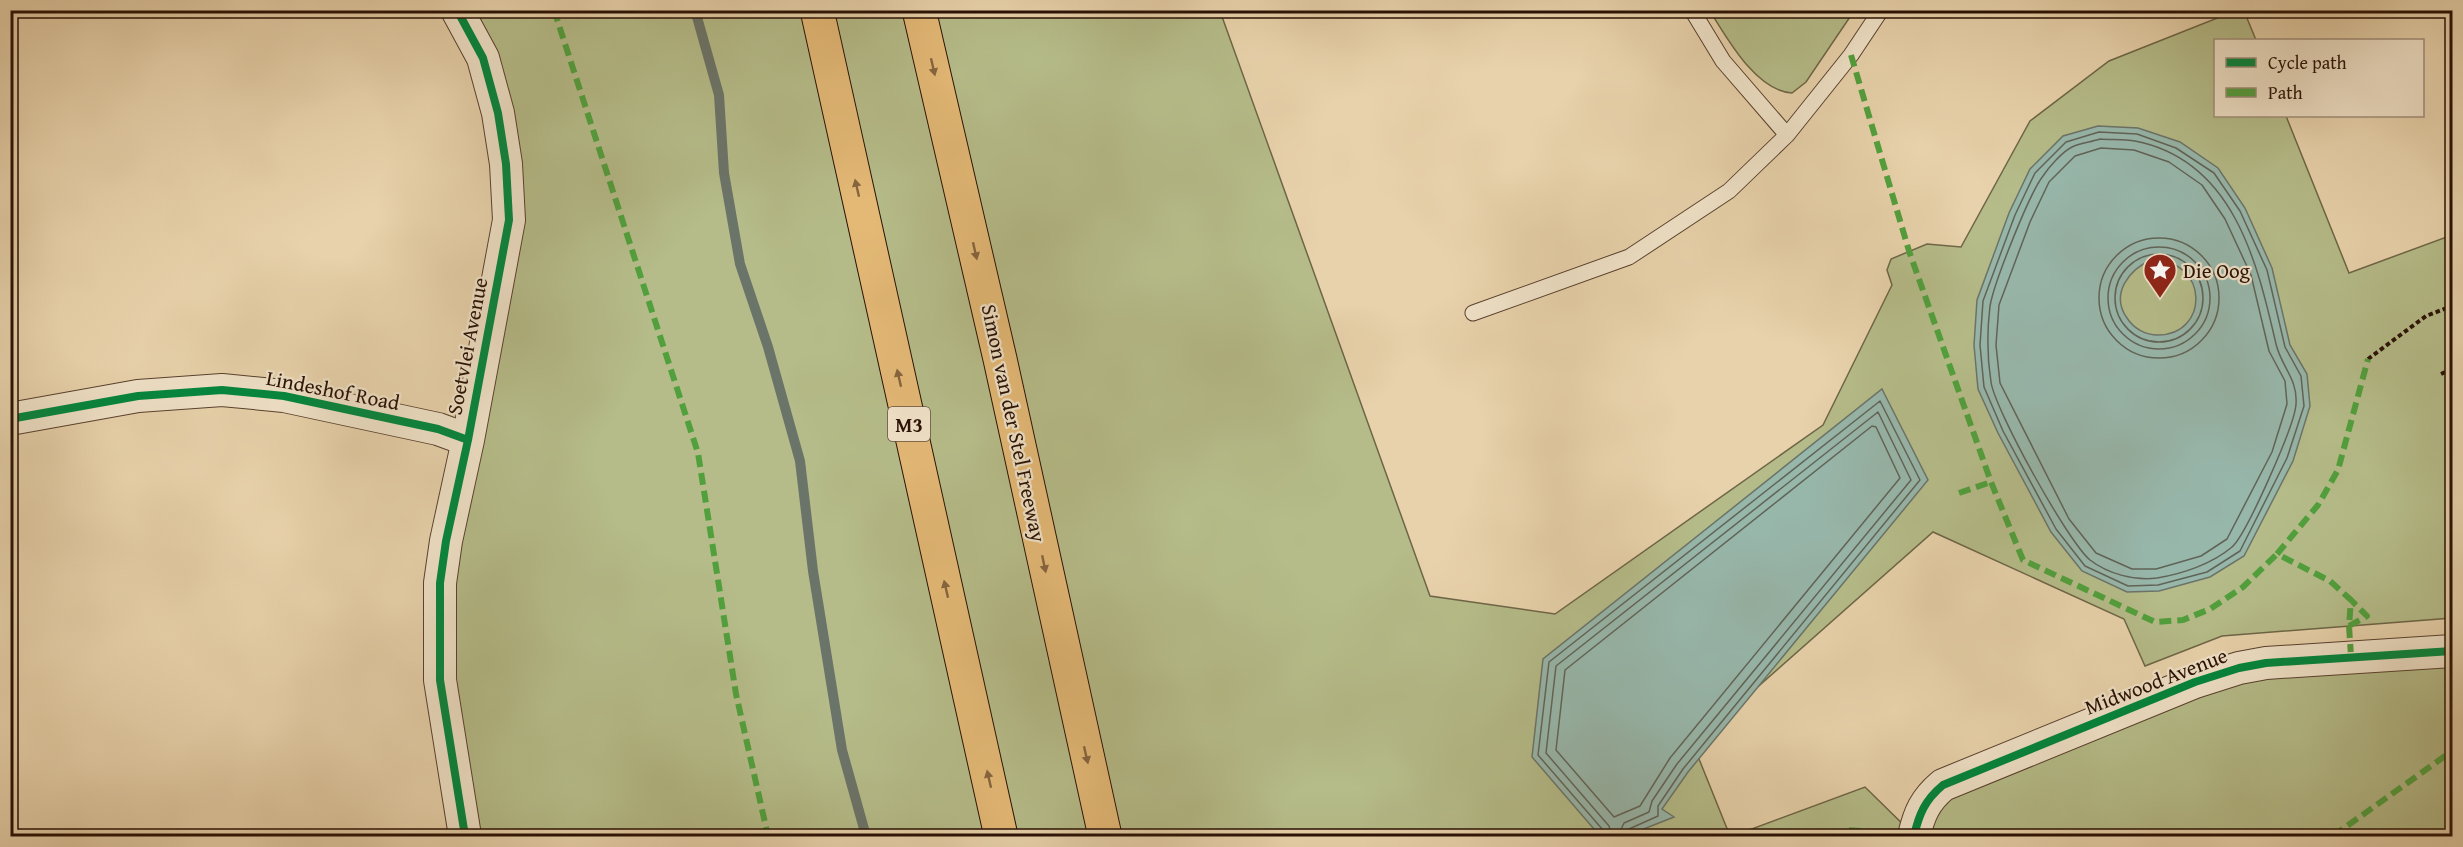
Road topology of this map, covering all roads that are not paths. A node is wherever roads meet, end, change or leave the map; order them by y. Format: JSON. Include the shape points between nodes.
{"nodes":[{"id":1,"x":457,"y":10,"type":"edge"},
{"id":2,"x":817,"y":10,"type":"edge"},
{"id":3,"x":920,"y":10,"type":"edge"},
{"id":4,"x":1692,"y":10,"type":"edge"},
{"id":5,"x":1881,"y":10,"type":"edge"},
{"id":6,"x":1786,"y":135,"type":"junction"},
{"id":7,"x":1473,"y":313,"type":"dead end"},
{"id":8,"x":10,"y":419,"type":"edge"},
{"id":9,"x":468,"y":440,"type":"junction"},
{"id":10,"x":2452,"y":651,"type":"edge"},
{"id":11,"x":465,"y":837,"type":"edge"},
{"id":12,"x":1001,"y":837,"type":"edge"},
{"id":13,"x":1105,"y":837,"type":"edge"},
{"id":14,"x":1914,"y":837,"type":"edge"}],
"edges":[{"from":1,"to":9,"type":"street","name":"Soetvlei Avenue","via":[[483,58],[498,113],[509,220]]},
{"from":12,"to":2,"type":"highway","number":"M3","one_way":true},
{"from":3,"to":13,"type":"highway","name":"Simon van der Stel Freeway","one_way":true},
{"from":4,"to":6,"type":"lane","via":[[1723,61]]},
{"from":5,"to":6,"type":"lane","via":[[1851,55]]},
{"from":6,"to":7,"type":"lane","via":[[1729,192],[1629,257]]},
{"from":8,"to":9,"type":"street","name":"Lindeshof Road","via":[[138,396],[222,390],[284,396],[438,429]]},
{"from":9,"to":11,"type":"street","name":"Soetvlei Avenue","via":[[446,541],[438,633],[440,680]]},
{"from":10,"to":14,"type":"street","name":"Midwood Avenue","via":[[2266,663],[2195,682],[1943,785],[1920,811]]}]}
